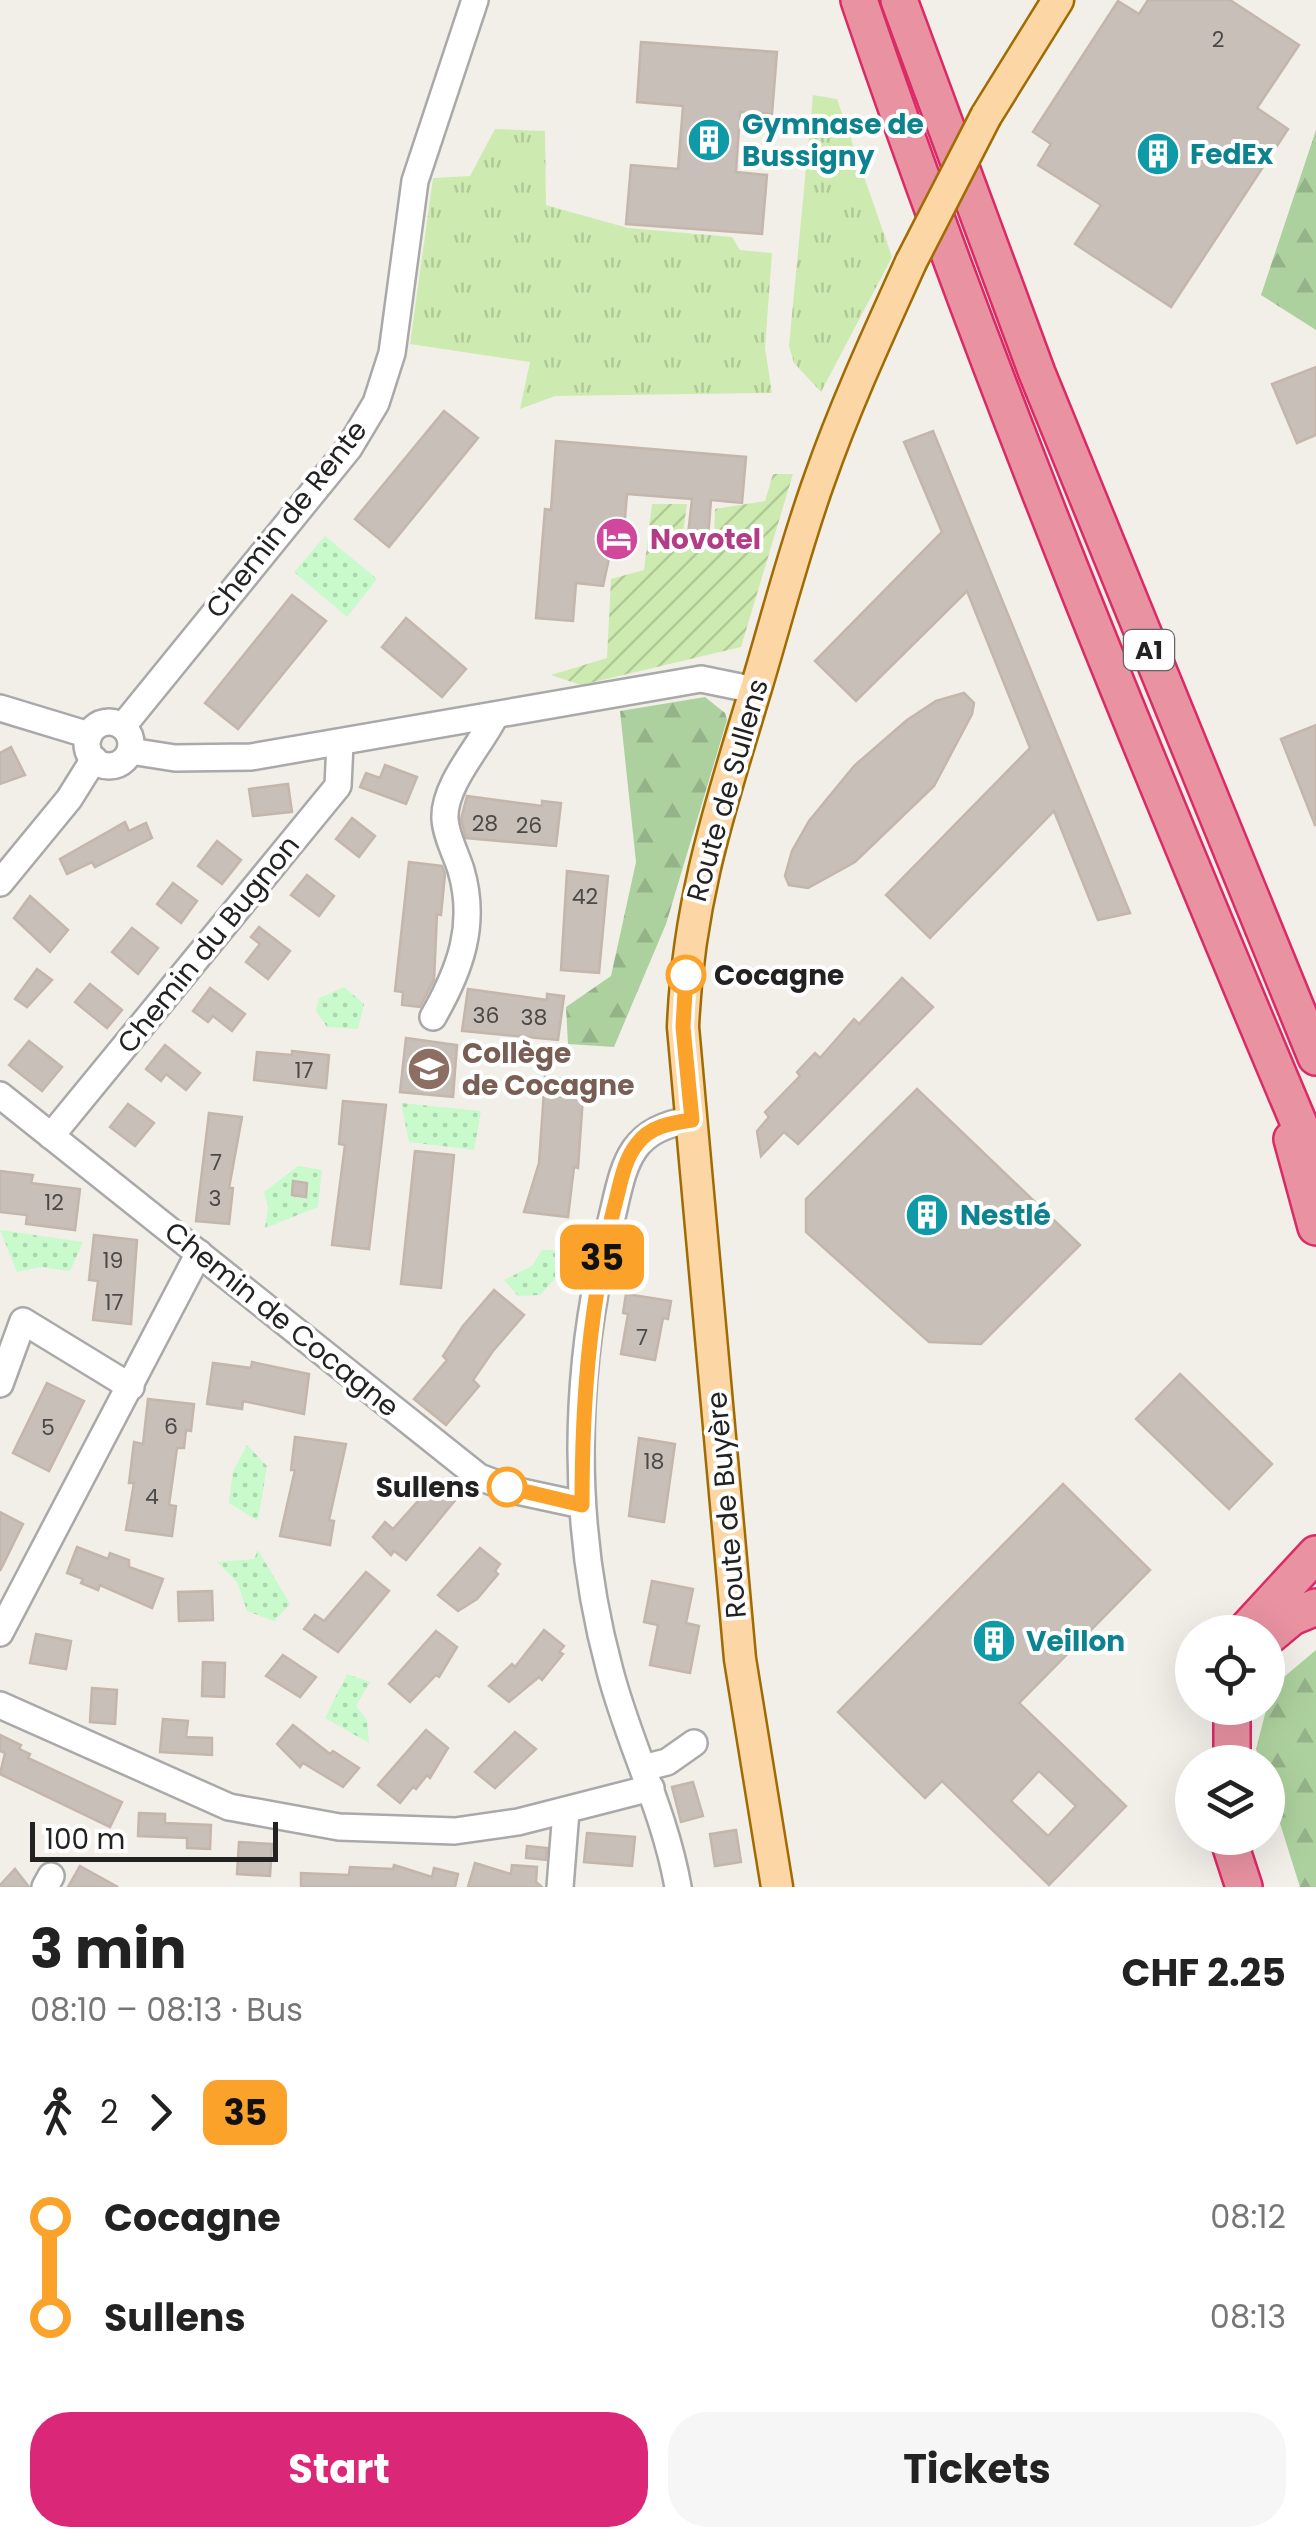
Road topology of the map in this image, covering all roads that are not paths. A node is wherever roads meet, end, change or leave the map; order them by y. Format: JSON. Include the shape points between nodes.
{"nodes":[{"id":1,"x":475,"y":0,"type":"edge"},
{"id":2,"x":859,"y":0,"type":"edge"},
{"id":3,"x":899,"y":0,"type":"edge"},
{"id":4,"x":1058,"y":0,"type":"edge"},
{"id":5,"x":755,"y":690,"type":"junction"},
{"id":6,"x":0,"y":708,"type":"edge"},
{"id":7,"x":495,"y":716,"type":"junction"},
{"id":8,"x":126,"y":739,"type":"junction"},
{"id":9,"x":340,"y":744,"type":"junction"},
{"id":10,"x":91,"y":747,"type":"junction"},
{"id":11,"x":0,"y":883,"type":"edge"},
{"id":12,"x":433,"y":1016,"type":"dead end"},
{"id":13,"x":1264,"y":1042,"type":"junction"},
{"id":14,"x":1316,"y":1057,"type":"edge"},
{"id":15,"x":0,"y":1095,"type":"edge"},
{"id":16,"x":692,"y":1120,"type":"junction"},
{"id":17,"x":50,"y":1136,"type":"junction"},
{"id":18,"x":1316,"y":1164,"type":"edge"},
{"id":19,"x":1316,"y":1227,"type":"edge"},
{"id":20,"x":199,"y":1253,"type":"junction"},
{"id":21,"x":0,"y":1384,"type":"edge"},
{"id":22,"x":132,"y":1387,"type":"junction"},
{"id":23,"x":582,"y":1505,"type":"junction"},
{"id":24,"x":1316,"y":1554,"type":"edge"},
{"id":25,"x":1316,"y":1607,"type":"edge"},
{"id":26,"x":1260,"y":1615,"type":"edge"},
{"id":27,"x":1285,"y":1623,"type":"edge"},
{"id":28,"x":0,"y":1634,"type":"edge"},
{"id":29,"x":0,"y":1705,"type":"edge"},
{"id":30,"x":694,"y":1744,"type":"dead end"},
{"id":31,"x":647,"y":1778,"type":"junction"},
{"id":32,"x":566,"y":1811,"type":"junction"},
{"id":33,"x":1234,"y":1855,"type":"edge"},
{"id":34,"x":1256,"y":1855,"type":"edge"},
{"id":35,"x":560,"y":1887,"type":"edge"},
{"id":36,"x":678,"y":1887,"type":"edge"},
{"id":37,"x":777,"y":1887,"type":"edge"},
{"id":38,"x":1244,"y":1887,"type":"edge"},
{"id":39,"x":1266,"y":1887,"type":"edge"}],
"edges":[{"from":1,"to":8,"type":"street","name":"Chemin de Rente","via":[[415,182],[392,352],[376,403],[349,448]]},
{"from":2,"to":13,"type":"highway","number":"A1","via":[[1110,668]]},
{"from":3,"to":14,"type":"highway","number":"A1","via":[[1072,462]]},
{"from":4,"to":5,"type":"main road","name":"Route de Sullens","bridge":true,"via":[[986,116],[911,262],[820,476]]},
{"from":5,"to":7,"type":"street","via":[[701,679]]},
{"from":5,"to":16,"type":"main road","name":"Route de Sullens","via":[[692,918],[683,1027]]},
{"from":6,"to":10,"type":"street"},
{"from":7,"to":9,"type":"street"},
{"from":7,"to":12,"type":"street","via":[[450,794],[444,817],[462,874],[466,943],[459,971]]},
{"from":8,"to":9,"type":"street","via":[[175,758],[250,758]]},
{"from":8,"to":10,"type":"street","via":[[100,724]]},
{"from":8,"to":10,"type":"street","via":[[114,765]]},
{"from":9,"to":17,"type":"street","name":"Chemin du Bugnon","via":[[338,786]]},
{"from":10,"to":11,"type":"street","via":[[68,799]]},
{"from":13,"to":18,"type":"highway","number":"A1"},
{"from":13,"to":19,"type":"highway"},
{"from":15,"to":17,"type":"street","name":"Chemin de Cocagne"},
{"from":16,"to":23,"type":"street","via":[[652,1130],[624,1168],[603,1252],[582,1391]]},
{"from":16,"to":37,"type":"main road","name":"Route de Buyère","via":[[740,1659]]},
{"from":17,"to":20,"type":"street","name":"Chemin de Cocagne"},
{"from":20,"to":22,"type":"street"},
{"from":20,"to":23,"type":"street","name":"Chemin de Cocagne","via":[[479,1477]]},
{"from":21,"to":22,"type":"street","via":[[23,1321]]},
{"from":22,"to":28,"type":"street"},
{"from":23,"to":31,"type":"street","via":[[587,1570],[610,1672]]},
{"from":24,"to":26,"type":"highway"},
{"from":25,"to":27,"type":"highway"},
{"from":29,"to":32,"type":"street","via":[[229,1806],[339,1827],[455,1831]]},
{"from":30,"to":31,"type":"street"},
{"from":31,"to":32,"type":"street"},
{"from":31,"to":36,"type":"street"},
{"from":32,"to":35,"type":"street"},
{"from":33,"to":38,"type":"highway"},
{"from":34,"to":39,"type":"highway"}]}
